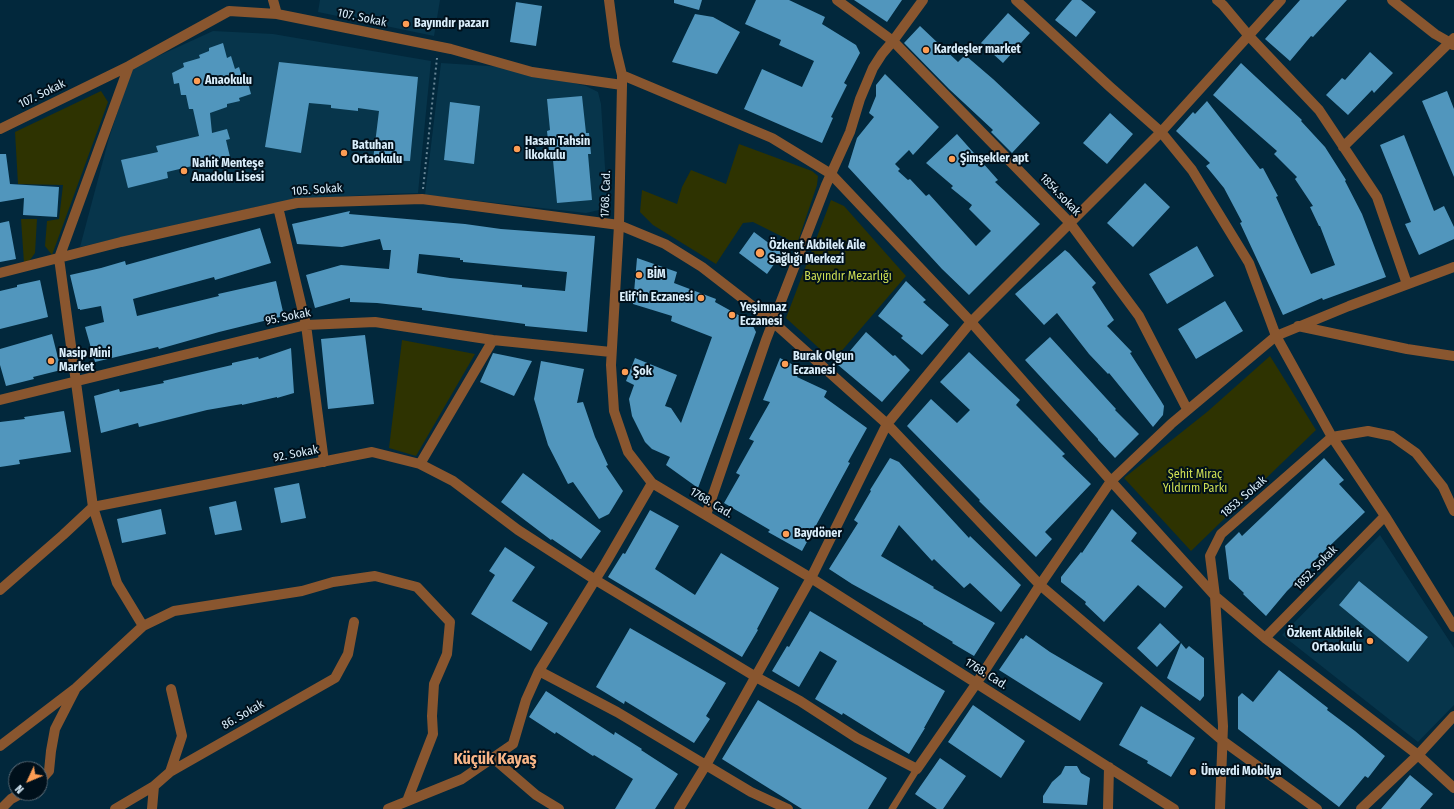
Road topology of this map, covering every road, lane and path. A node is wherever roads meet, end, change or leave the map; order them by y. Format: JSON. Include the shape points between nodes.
{"nodes":[{"id":1,"x":273,"y":0,"type":"edge"},
{"id":2,"x":609,"y":0,"type":"edge"},
{"id":3,"x":837,"y":0,"type":"edge"},
{"id":4,"x":923,"y":0,"type":"edge"},
{"id":5,"x":1016,"y":0,"type":"edge"},
{"id":6,"x":1217,"y":0,"type":"edge"},
{"id":7,"x":1281,"y":0,"type":"edge"},
{"id":8,"x":1392,"y":0,"type":"edge"},
{"id":9,"x":277,"y":14,"type":"junction"},
{"id":10,"x":1249,"y":36,"type":"junction"},
{"id":11,"x":893,"y":41,"type":"junction"},
{"id":12,"x":1452,"y":42,"type":"edge"},
{"id":13,"x":438,"y":46,"type":"junction"},
{"id":14,"x":129,"y":66,"type":"junction"},
{"id":15,"x":622,"y":80,"type":"junction"},
{"id":16,"x":0,"y":129,"type":"edge"},
{"id":17,"x":1161,"y":132,"type":"junction"},
{"id":18,"x":1343,"y":147,"type":"junction"},
{"id":19,"x":831,"y":174,"type":"junction"},
{"id":20,"x":422,"y":199,"type":"junction"},
{"id":21,"x":278,"y":207,"type":"junction"},
{"id":22,"x":1070,"y":223,"type":"junction"},
{"id":23,"x":619,"y":225,"type":"junction"},
{"id":24,"x":59,"y":258,"type":"junction"},
{"id":25,"x":1454,"y":267,"type":"edge"},
{"id":26,"x":0,"y":273,"type":"edge"},
{"id":27,"x":1407,"y":284,"type":"junction"},
{"id":28,"x":773,"y":322,"type":"junction"},
{"id":29,"x":971,"y":322,"type":"junction"},
{"id":30,"x":306,"y":325,"type":"junction"},
{"id":31,"x":1298,"y":326,"type":"junction"},
{"id":32,"x":1276,"y":336,"type":"junction"},
{"id":33,"x":493,"y":340,"type":"junction"},
{"id":34,"x":611,"y":352,"type":"junction"},
{"id":35,"x":1454,"y":356,"type":"edge"},
{"id":36,"x":77,"y":381,"type":"junction"},
{"id":37,"x":0,"y":400,"type":"edge"},
{"id":38,"x":1187,"y":409,"type":"junction"},
{"id":39,"x":887,"y":424,"type":"junction"},
{"id":40,"x":1332,"y":437,"type":"junction"},
{"id":41,"x":324,"y":462,"type":"junction"},
{"id":42,"x":420,"y":464,"type":"junction"},
{"id":43,"x":1111,"y":481,"type":"junction"},
{"id":44,"x":652,"y":483,"type":"junction"},
{"id":45,"x":93,"y":506,"type":"junction"},
{"id":46,"x":1454,"y":511,"type":"edge"},
{"id":47,"x":706,"y":515,"type":"junction"},
{"id":48,"x":1385,"y":516,"type":"junction"},
{"id":49,"x":812,"y":578,"type":"junction"},
{"id":50,"x":594,"y":579,"type":"junction"},
{"id":51,"x":1040,"y":585,"type":"junction"},
{"id":52,"x":0,"y":590,"type":"edge"},
{"id":53,"x":1216,"y":596,"type":"junction"},
{"id":54,"x":354,"y":622,"type":"dead end"},
{"id":55,"x":143,"y":626,"type":"junction"},
{"id":56,"x":1454,"y":628,"type":"edge"},
{"id":57,"x":1265,"y":638,"type":"junction"},
{"id":58,"x":539,"y":670,"type":"junction"},
{"id":59,"x":756,"y":677,"type":"junction"},
{"id":60,"x":976,"y":684,"type":"junction"},
{"id":61,"x":76,"y":688,"type":"junction"},
{"id":62,"x":171,"y":688,"type":"dead end"},
{"id":63,"x":1454,"y":716,"type":"edge"},
{"id":64,"x":1223,"y":741,"type":"junction"},
{"id":65,"x":0,"y":746,"type":"edge"},
{"id":66,"x":1418,"y":755,"type":"junction"},
{"id":67,"x":493,"y":758,"type":"junction"},
{"id":68,"x":706,"y":765,"type":"junction"},
{"id":69,"x":1109,"y":767,"type":"junction"},
{"id":70,"x":916,"y":769,"type":"junction"},
{"id":71,"x":170,"y":772,"type":"junction"},
{"id":72,"x":48,"y":774,"type":"edge"},
{"id":73,"x":154,"y":786,"type":"junction"},
{"id":74,"x":1454,"y":788,"type":"edge"},
{"id":75,"x":9,"y":801,"type":"edge"},
{"id":76,"x":407,"y":801,"type":"junction"},
{"id":77,"x":1,"y":809,"type":"edge"},
{"id":78,"x":115,"y":809,"type":"edge"},
{"id":79,"x":152,"y":809,"type":"edge"},
{"id":80,"x":388,"y":809,"type":"edge"},
{"id":81,"x":559,"y":809,"type":"edge"},
{"id":82,"x":679,"y":809,"type":"edge"},
{"id":83,"x":788,"y":809,"type":"edge"},
{"id":84,"x":892,"y":809,"type":"edge"},
{"id":85,"x":1108,"y":809,"type":"edge"},
{"id":86,"x":1174,"y":809,"type":"edge"},
{"id":87,"x":1220,"y":809,"type":"edge"},
{"id":88,"x":1317,"y":809,"type":"edge"},
{"id":89,"x":1361,"y":809,"type":"edge"}],
"edges":[{"from":1,"to":9,"type":"street"},
{"from":2,"to":15,"type":"street","name":"1768. Cad.","via":[[614,46]]},
{"from":3,"to":11,"type":"street","name":"1854.sokak"},
{"from":4,"to":11,"type":"street"},
{"from":5,"to":17,"type":"street"},
{"from":6,"to":10,"type":"street"},
{"from":7,"to":10,"type":"street"},
{"from":8,"to":12,"type":"street","via":[[1435,34]]},
{"from":9,"to":13,"type":"street","name":"107. Sokak"},
{"from":9,"to":14,"type":"street","name":"107. Sokak","via":[[229,11]]},
{"from":10,"to":17,"type":"street"},
{"from":10,"to":18,"type":"street","via":[[1318,110]]},
{"from":11,"to":19,"type":"street","via":[[873,68],[850,132]]},
{"from":11,"to":22,"type":"street","name":"1854.sokak"},
{"from":12,"to":18,"type":"street"},
{"from":13,"to":15,"type":"street","name":"107. Sokak","via":[[532,72]]},
{"from":13,"to":20,"type":"path"},
{"from":14,"to":16,"type":"street","name":"107. Sokak"},
{"from":14,"to":24,"type":"street"},
{"from":15,"to":19,"type":"street","name":"107. Sokak","via":[[772,138]]},
{"from":15,"to":23,"type":"street","name":"1768. Cad."},
{"from":17,"to":22,"type":"street"},
{"from":17,"to":32,"type":"street","via":[[1192,170],[1249,264]]},
{"from":18,"to":27,"type":"street","via":[[1376,197]]},
{"from":19,"to":28,"type":"street"},
{"from":19,"to":29,"type":"street","name":"107. Sokak"},
{"from":20,"to":21,"type":"street","name":"105. Sokak","via":[[297,203]]},
{"from":20,"to":23,"type":"street","name":"105. Sokak"},
{"from":21,"to":24,"type":"street","name":"105. Sokak"},
{"from":21,"to":30,"type":"street"},
{"from":22,"to":29,"type":"street"},
{"from":22,"to":38,"type":"street","name":"1854.sokak","via":[[1139,316]]},
{"from":23,"to":28,"type":"street","name":"105. Sokak","via":[[665,244],[702,267]]},
{"from":23,"to":34,"type":"street","name":"1768. Cad."},
{"from":24,"to":26,"type":"street","name":"105. Sokak"},
{"from":24,"to":36,"type":"street"},
{"from":25,"to":27,"type":"street"},
{"from":27,"to":31,"type":"street"},
{"from":28,"to":39,"type":"street","name":"105. Sokak"},
{"from":28,"to":47,"type":"street"},
{"from":29,"to":39,"type":"street"},
{"from":29,"to":43,"type":"street","name":"107. Sokak"},
{"from":30,"to":33,"type":"street","name":"95. Sokak","via":[[375,322]]},
{"from":30,"to":36,"type":"street","name":"95. Sokak"},
{"from":30,"to":41,"type":"street"},
{"from":31,"to":32,"type":"street"},
{"from":31,"to":35,"type":"street"},
{"from":32,"to":38,"type":"street"},
{"from":32,"to":40,"type":"street"},
{"from":33,"to":34,"type":"street","name":"95. Sokak"},
{"from":33,"to":42,"type":"street"},
{"from":34,"to":44,"type":"street","name":"1768. Cad.","via":[[614,411],[628,452]]},
{"from":36,"to":37,"type":"street","name":"95. Sokak"},
{"from":36,"to":45,"type":"street"},
{"from":38,"to":43,"type":"street"},
{"from":39,"to":49,"type":"street"},
{"from":39,"to":51,"type":"street","name":"105. Sokak"},
{"from":40,"to":46,"type":"street","via":[[1368,431],[1392,436],[1416,453],[1443,487]]},
{"from":40,"to":48,"type":"street"},
{"from":40,"to":53,"type":"street","name":"1853. Sokak","via":[[1221,534],[1210,556]]},
{"from":41,"to":42,"type":"street","name":"92. Sokak","via":[[372,452]]},
{"from":41,"to":45,"type":"street","name":"92. Sokak"},
{"from":42,"to":50,"type":"street","name":"92. Sokak","via":[[453,481],[518,530]]},
{"from":43,"to":51,"type":"street"},
{"from":43,"to":53,"type":"street","name":"107. Sokak"},
{"from":44,"to":47,"type":"street","name":"1768. Cad."},
{"from":44,"to":50,"type":"street"},
{"from":45,"to":52,"type":"street"},
{"from":45,"to":55,"type":"street","via":[[117,583]]},
{"from":47,"to":49,"type":"street","name":"1768. Cad."},
{"from":48,"to":56,"type":"street"},
{"from":48,"to":57,"type":"street","name":"1852. Sokak"},
{"from":49,"to":59,"type":"street"},
{"from":49,"to":60,"type":"street","name":"1768. Cad."},
{"from":50,"to":58,"type":"street"},
{"from":50,"to":59,"type":"street","name":"92. Sokak"},
{"from":51,"to":60,"type":"street"},
{"from":51,"to":64,"type":"street","name":"105. Sokak"},
{"from":53,"to":57,"type":"street","name":"107. Sokak"},
{"from":53,"to":64,"type":"street","name":"1853. Sokak"},
{"from":54,"to":71,"type":"street","name":"86. Sokak","via":[[348,654],[335,678]]},
{"from":55,"to":61,"type":"street"},
{"from":55,"to":76,"type":"street","via":[[174,611],[302,591],[333,582],[375,576],[417,587],[450,622],[447,654],[434,684],[433,734]]},
{"from":57,"to":66,"type":"street","name":"107. Sokak"},
{"from":58,"to":67,"type":"street","via":[[526,700],[513,744]]},
{"from":58,"to":68,"type":"street","via":[[617,712]]},
{"from":59,"to":68,"type":"street"},
{"from":59,"to":70,"type":"street","name":"92. Sokak","via":[[800,701],[857,738]]},
{"from":60,"to":69,"type":"street","name":"1768. Cad."},
{"from":60,"to":70,"type":"street"},
{"from":61,"to":65,"type":"street"},
{"from":61,"to":72,"type":"street","via":[[56,729]]},
{"from":62,"to":71,"type":"street","via":[[182,736]]},
{"from":63,"to":66,"type":"street"},
{"from":64,"to":87,"type":"street","name":"1853. Sokak"},
{"from":64,"to":88,"type":"street","name":"105. Sokak"},
{"from":66,"to":74,"type":"street","name":"107. Sokak"},
{"from":66,"to":89,"type":"street"},
{"from":67,"to":76,"type":"street","via":[[462,779]]},
{"from":67,"to":81,"type":"street","via":[[536,795]]},
{"from":68,"to":82,"type":"street"},
{"from":68,"to":83,"type":"street","via":[[751,792]]},
{"from":69,"to":85,"type":"street"},
{"from":69,"to":86,"type":"street","name":"1768. Cad."},
{"from":70,"to":84,"type":"lane"},
{"from":71,"to":73,"type":"street","name":"86. Sokak"},
{"from":73,"to":78,"type":"street","name":"86. Sokak"},
{"from":73,"to":79,"type":"street"},
{"from":75,"to":77,"type":"street"},
{"from":76,"to":80,"type":"street"}]}
